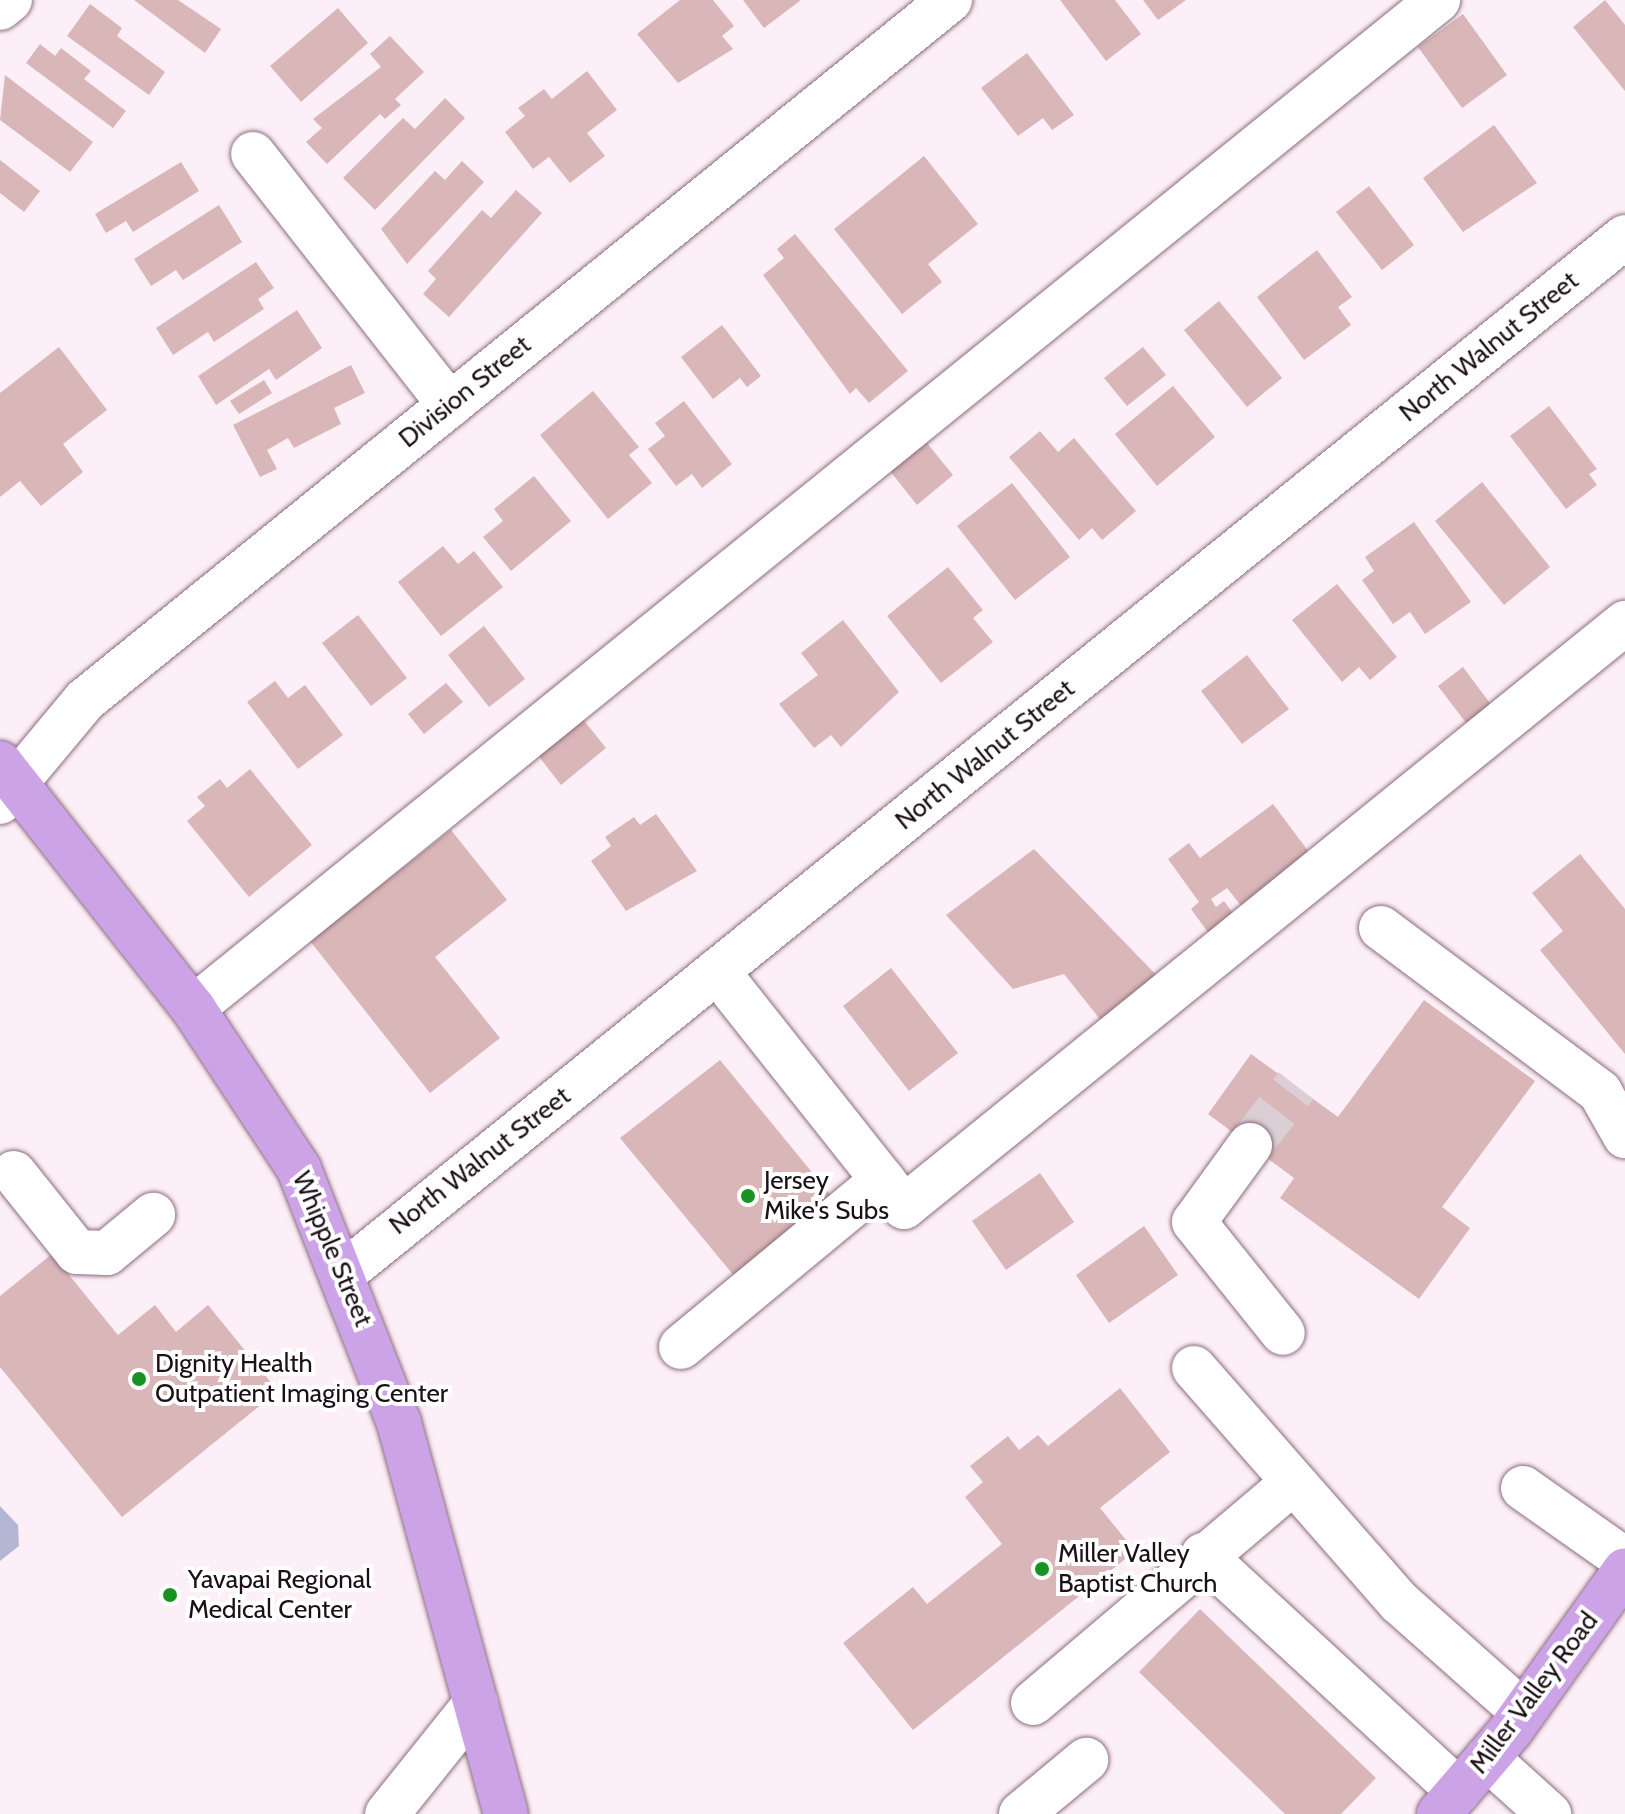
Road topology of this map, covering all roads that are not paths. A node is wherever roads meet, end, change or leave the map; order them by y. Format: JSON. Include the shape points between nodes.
{"nodes":[{"id":1,"x":10,"y":0,"type":"edge"},
{"id":2,"x":950,"y":0,"type":"edge"},
{"id":3,"x":1438,"y":0,"type":"edge"},
{"id":4,"x":0,"y":8,"type":"edge"},
{"id":5,"x":253,"y":154,"type":"dead end"},
{"id":6,"x":1625,"y":237,"type":"edge"},
{"id":7,"x":450,"y":405,"type":"junction"},
{"id":8,"x":1625,"y":623,"type":"edge"},
{"id":9,"x":5,"y":781,"type":"edge"},
{"id":10,"x":1381,"y":928,"type":"dead end"},
{"id":11,"x":717,"y":971,"type":"junction"},
{"id":12,"x":193,"y":1008,"type":"junction"},
{"id":13,"x":1625,"y":1136,"type":"edge"},
{"id":14,"x":1250,"y":1145,"type":"tunnel mouth"},
{"id":15,"x":14,"y":1173,"type":"dead end"},
{"id":16,"x":883,"y":1180,"type":"junction"},
{"id":17,"x":153,"y":1215,"type":"dead end"},
{"id":18,"x":345,"y":1272,"type":"junction"},
{"id":19,"x":1283,"y":1333,"type":"dead end"},
{"id":20,"x":681,"y":1347,"type":"dead end"},
{"id":21,"x":1194,"y":1368,"type":"dead end"},
{"id":22,"x":1292,"y":1483,"type":"junction"},
{"id":23,"x":1523,"y":1488,"type":"dead end"},
{"id":24,"x":1203,"y":1555,"type":"junction"},
{"id":25,"x":1625,"y":1560,"type":"edge"},
{"id":26,"x":1625,"y":1570,"type":"edge"},
{"id":27,"x":476,"y":1703,"type":"junction"},
{"id":28,"x":1033,"y":1703,"type":"dead end"},
{"id":29,"x":1523,"y":1712,"type":"junction"},
{"id":30,"x":1487,"y":1758,"type":"junction"},
{"id":31,"x":1086,"y":1760,"type":"dead end"},
{"id":32,"x":1449,"y":1802,"type":"edge"},
{"id":33,"x":387,"y":1814,"type":"edge"},
{"id":34,"x":506,"y":1814,"type":"edge"},
{"id":35,"x":1021,"y":1814,"type":"edge"},
{"id":36,"x":1549,"y":1814,"type":"edge"}],
"edges":[{"from":1,"to":4,"type":"street"},
{"from":2,"to":7,"type":"street","name":"Division Street"},
{"from":3,"to":12,"type":"street"},
{"from":5,"to":7,"type":"street"},
{"from":6,"to":11,"type":"street","name":"North Walnut Street"},
{"from":7,"to":9,"type":"street","name":"Division Street","via":[[85,700]]},
{"from":8,"to":16,"type":"street","via":[[904,1207]]},
{"from":9,"to":12,"type":"main road","name":"Whipple Street"},
{"from":10,"to":13,"type":"street","via":[[1600,1092]]},
{"from":11,"to":16,"type":"street"},
{"from":11,"to":18,"type":"street","name":"North Walnut Street"},
{"from":12,"to":18,"type":"main road","name":"Whipple Street","via":[[299,1169]]},
{"from":14,"to":19,"type":"street","via":[[1194,1222]]},
{"from":15,"to":17,"type":"street","via":[[77,1252],[107,1253]]},
{"from":16,"to":20,"type":"street"},
{"from":18,"to":27,"type":"main road","name":"Whipple Street","via":[[399,1423]]},
{"from":21,"to":22,"type":"street"},
{"from":22,"to":24,"type":"street"},
{"from":22,"to":29,"type":"street","via":[[1399,1602]]},
{"from":23,"to":25,"type":"street"},
{"from":24,"to":28,"type":"street"},
{"from":24,"to":32,"type":"street"},
{"from":26,"to":29,"type":"main road","name":"Miller Valley Road"},
{"from":27,"to":33,"type":"street"},
{"from":27,"to":34,"type":"main road","name":"Whipple Street"},
{"from":29,"to":30,"type":"main road","name":"Miller Valley Road"},
{"from":30,"to":32,"type":"main road","name":"Miller Valley Road"},
{"from":30,"to":36,"type":"street"},
{"from":31,"to":35,"type":"street"}]}
